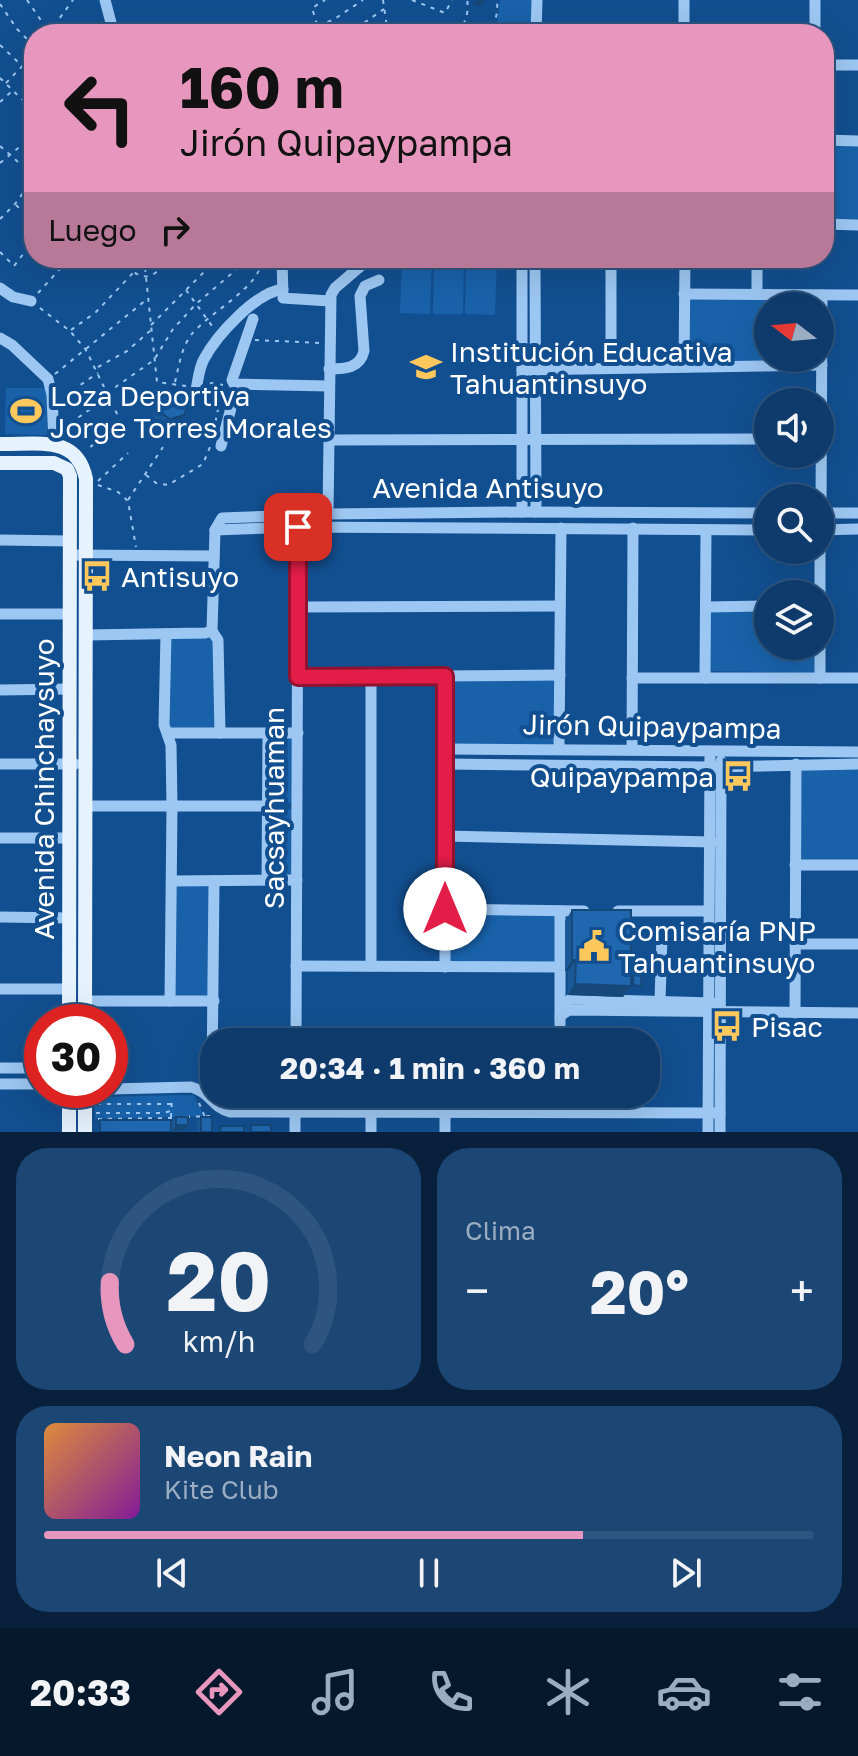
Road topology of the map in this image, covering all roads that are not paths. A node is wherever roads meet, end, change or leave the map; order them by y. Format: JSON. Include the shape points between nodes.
{"nodes":[{"id":1,"x":105,"y":0,"type":"edge"},
{"id":2,"x":537,"y":0,"type":"edge"},
{"id":3,"x":684,"y":0,"type":"edge"},
{"id":4,"x":815,"y":0,"type":"edge"},
{"id":5,"x":111,"y":24,"type":"edge"},
{"id":6,"x":536,"y":24,"type":"edge"},
{"id":7,"x":684,"y":24,"type":"edge"},
{"id":8,"x":815,"y":24,"type":"edge"},
{"id":9,"x":834,"y":65,"type":"edge"},
{"id":10,"x":858,"y":65,"type":"edge"},
{"id":11,"x":834,"y":140,"type":"edge"},
{"id":12,"x":858,"y":141,"type":"edge"},
{"id":13,"x":834,"y":224,"type":"edge"},
{"id":14,"x":858,"y":225,"type":"edge"},
{"id":15,"x":282,"y":268,"type":"edge"},
{"id":16,"x":358,"y":268,"type":"edge"},
{"id":17,"x":522,"y":268,"type":"edge"},
{"id":18,"x":535,"y":268,"type":"edge"},
{"id":19,"x":611,"y":268,"type":"edge"},
{"id":20,"x":685,"y":268,"type":"edge"},
{"id":21,"x":757,"y":268,"type":"edge"},
{"id":22,"x":379,"y":280,"type":"dead end"},
{"id":23,"x":0,"y":288,"type":"edge"},
{"id":24,"x":757,"y":292,"type":"edge"},
{"id":25,"x":283,"y":294,"type":"junction"},
{"id":26,"x":684,"y":294,"type":"junction"},
{"id":27,"x":754,"y":294,"type":"edge"},
{"id":28,"x":834,"y":295,"type":"edge"},
{"id":29,"x":858,"y":295,"type":"edge"},
{"id":30,"x":31,"y":301,"type":"road end"},
{"id":31,"x":330,"y":301,"type":"junction"},
{"id":32,"x":253,"y":319,"type":"dead end"},
{"id":33,"x":0,"y":338,"type":"edge"},
{"id":34,"x":754,"y":366,"type":"edge"},
{"id":35,"x":684,"y":367,"type":"junction"},
{"id":36,"x":611,"y":368,"type":"junction"},
{"id":37,"x":329,"y":369,"type":"junction"},
{"id":38,"x":535,"y":369,"type":"junction"},
{"id":39,"x":522,"y":370,"type":"junction"},
{"id":40,"x":231,"y":383,"type":"junction"},
{"id":41,"x":197,"y":386,"type":"road end"},
{"id":42,"x":329,"y":386,"type":"junction"},
{"id":43,"x":54,"y":438,"type":"junction"},
{"id":44,"x":754,"y":439,"type":"edge"},
{"id":45,"x":329,"y":440,"type":"junction"},
{"id":46,"x":522,"y":441,"type":"junction"},
{"id":47,"x":536,"y":441,"type":"junction"},
{"id":48,"x":0,"y":444,"type":"edge"},
{"id":49,"x":221,"y":446,"type":"dead end"},
{"id":50,"x":0,"y":463,"type":"edge"},
{"id":51,"x":522,"y":512,"type":"junction"},
{"id":52,"x":536,"y":512,"type":"junction"},
{"id":53,"x":754,"y":513,"type":"edge"},
{"id":54,"x":834,"y":513,"type":"edge"},
{"id":55,"x":858,"y":513,"type":"edge"},
{"id":56,"x":328,"y":514,"type":"junction"},
{"id":57,"x":298,"y":527,"type":"junction"},
{"id":58,"x":561,"y":528,"type":"junction"},
{"id":59,"x":633,"y":528,"type":"junction"},
{"id":60,"x":858,"y":529,"type":"edge"},
{"id":61,"x":215,"y":530,"type":"junction"},
{"id":62,"x":706,"y":530,"type":"junction"},
{"id":63,"x":754,"y":530,"type":"edge"},
{"id":64,"x":834,"y":530,"type":"edge"},
{"id":65,"x":0,"y":540,"type":"edge"},
{"id":66,"x":70,"y":548,"type":"junction"},
{"id":67,"x":86,"y":556,"type":"junction"},
{"id":68,"x":214,"y":556,"type":"junction"},
{"id":69,"x":560,"y":606,"type":"junction"},
{"id":70,"x":754,"y":606,"type":"edge"},
{"id":71,"x":298,"y":607,"type":"junction"},
{"id":72,"x":706,"y":607,"type":"junction"},
{"id":73,"x":0,"y":614,"type":"edge"},
{"id":74,"x":70,"y":614,"type":"junction"},
{"id":75,"x":212,"y":631,"type":"junction"},
{"id":76,"x":166,"y":634,"type":"junction"},
{"id":77,"x":86,"y":635,"type":"junction"},
{"id":78,"x":820,"y":660,"type":"edge"},
{"id":79,"x":560,"y":675,"type":"junction"},
{"id":80,"x":371,"y":676,"type":"junction"},
{"id":81,"x":445,"y":676,"type":"junction"},
{"id":82,"x":298,"y":677,"type":"junction"},
{"id":83,"x":632,"y":678,"type":"junction"},
{"id":84,"x":705,"y":678,"type":"junction"},
{"id":85,"x":820,"y":678,"type":"junction"},
{"id":86,"x":858,"y":678,"type":"edge"},
{"id":87,"x":69,"y":689,"type":"junction"},
{"id":88,"x":0,"y":690,"type":"edge"},
{"id":89,"x":168,"y":733,"type":"junction"},
{"id":90,"x":220,"y":733,"type":"junction"},
{"id":91,"x":268,"y":733,"type":"junction"},
{"id":92,"x":298,"y":733,"type":"junction"},
{"id":93,"x":445,"y":749,"type":"junction"},
{"id":94,"x":559,"y":749,"type":"junction"},
{"id":95,"x":632,"y":750,"type":"junction"},
{"id":96,"x":716,"y":751,"type":"junction"},
{"id":97,"x":858,"y":752,"type":"edge"},
{"id":98,"x":0,"y":764,"type":"edge"},
{"id":99,"x":69,"y":764,"type":"junction"},
{"id":100,"x":86,"y":764,"type":"junction"},
{"id":101,"x":445,"y":764,"type":"junction"},
{"id":102,"x":796,"y":764,"type":"junction"},
{"id":103,"x":858,"y":764,"type":"edge"},
{"id":104,"x":715,"y":767,"type":"junction"},
{"id":105,"x":85,"y":806,"type":"junction"},
{"id":106,"x":172,"y":806,"type":"junction"},
{"id":107,"x":268,"y":806,"type":"junction"},
{"id":108,"x":445,"y":836,"type":"junction"},
{"id":109,"x":0,"y":838,"type":"edge"},
{"id":110,"x":68,"y":838,"type":"junction"},
{"id":111,"x":714,"y":842,"type":"junction"},
{"id":112,"x":795,"y":865,"type":"junction"},
{"id":113,"x":858,"y":865,"type":"edge"},
{"id":114,"x":267,"y":880,"type":"junction"},
{"id":115,"x":297,"y":880,"type":"junction"},
{"id":116,"x":172,"y":881,"type":"junction"},
{"id":117,"x":214,"y":881,"type":"junction"},
{"id":118,"x":445,"y":909,"type":"junction"},
{"id":119,"x":560,"y":911,"type":"junction"},
{"id":120,"x":590,"y":911,"type":"edge"},
{"id":121,"x":604,"y":911,"type":"edge"},
{"id":122,"x":708,"y":911,"type":"junction"},
{"id":123,"x":0,"y":917,"type":"edge"},
{"id":124,"x":69,"y":918,"type":"junction"},
{"id":125,"x":662,"y":936,"type":"dead end"},
{"id":126,"x":795,"y":944,"type":"junction"},
{"id":127,"x":858,"y":944,"type":"edge"},
{"id":128,"x":296,"y":966,"type":"junction"},
{"id":129,"x":371,"y":966,"type":"junction"},
{"id":130,"x":445,"y":967,"type":"junction"},
{"id":131,"x":560,"y":967,"type":"junction"},
{"id":132,"x":0,"y":989,"type":"edge"},
{"id":133,"x":69,"y":989,"type":"junction"},
{"id":134,"x":85,"y":1001,"type":"joint"},
{"id":135,"x":170,"y":1001,"type":"junction"},
{"id":136,"x":214,"y":1001,"type":"junction"},
{"id":137,"x":660,"y":1001,"type":"junction"},
{"id":138,"x":69,"y":1004,"type":"edge"},
{"id":139,"x":714,"y":1008,"type":"junction"},
{"id":140,"x":560,"y":1011,"type":"junction"},
{"id":141,"x":795,"y":1013,"type":"junction"},
{"id":142,"x":858,"y":1013,"type":"edge"},
{"id":143,"x":213,"y":1028,"type":"edge"},
{"id":144,"x":296,"y":1028,"type":"edge"},
{"id":145,"x":560,"y":1028,"type":"edge"},
{"id":146,"x":0,"y":1068,"type":"edge"},
{"id":147,"x":24,"y":1068,"type":"edge"},
{"id":148,"x":0,"y":1084,"type":"edge"},
{"id":149,"x":24,"y":1084,"type":"edge"},
{"id":150,"x":128,"y":1088,"type":"edge"},
{"id":151,"x":200,"y":1090,"type":"edge"},
{"id":152,"x":69,"y":1108,"type":"edge"},
{"id":153,"x":220,"y":1108,"type":"edge"},
{"id":154,"x":295,"y":1108,"type":"edge"},
{"id":155,"x":561,"y":1108,"type":"edge"},
{"id":156,"x":295,"y":1112,"type":"junction"},
{"id":157,"x":371,"y":1112,"type":"junction"},
{"id":158,"x":561,"y":1112,"type":"junction"},
{"id":159,"x":445,"y":1113,"type":"junction"},
{"id":160,"x":714,"y":1113,"type":"junction"},
{"id":161,"x":69,"y":1132,"type":"edge"},
{"id":162,"x":295,"y":1132,"type":"edge"},
{"id":163,"x":371,"y":1132,"type":"edge"},
{"id":164,"x":445,"y":1132,"type":"edge"},
{"id":165,"x":708,"y":1132,"type":"edge"},
{"id":166,"x":720,"y":1132,"type":"edge"}],
"edges":[{"from":1,"to":5,"type":"street"},
{"from":2,"to":6,"type":"street"},
{"from":3,"to":7,"type":"street"},
{"from":4,"to":8,"type":"street"},
{"from":9,"to":10,"type":"street"},
{"from":11,"to":12,"type":"street"},
{"from":13,"to":14,"type":"street"},
{"from":15,"to":25,"type":"street"},
{"from":16,"to":31,"type":"street","via":[[335,288]]},
{"from":17,"to":39,"type":"street"},
{"from":18,"to":38,"type":"street"},
{"from":19,"to":36,"type":"street"},
{"from":20,"to":26,"type":"street"},
{"from":21,"to":24,"type":"street"},
{"from":22,"to":37,"type":"street","via":[[365,286],[360,296],[362,359],[354,366]]},
{"from":23,"to":30,"type":"street"},
{"from":25,"to":31,"type":"street"},
{"from":25,"to":41,"type":"street","via":[[259,299],[220,337],[202,362]]},
{"from":26,"to":27,"type":"street"},
{"from":26,"to":35,"type":"street"},
{"from":28,"to":29,"type":"street"},
{"from":31,"to":37,"type":"street"},
{"from":32,"to":40,"type":"street"},
{"from":33,"to":43,"type":"street","via":[[48,379]]},
{"from":34,"to":35,"type":"street"},
{"from":35,"to":36,"type":"street"},
{"from":36,"to":38,"type":"street"},
{"from":37,"to":42,"type":"street"},
{"from":38,"to":39,"type":"street"},
{"from":38,"to":47,"type":"street"},
{"from":39,"to":46,"type":"street"},
{"from":40,"to":42,"type":"street"},
{"from":40,"to":49,"type":"street"},
{"from":42,"to":45,"type":"street"},
{"from":43,"to":48,"type":"main road"},
{"from":43,"to":67,"type":"main road","via":[[77,456],[86,479]]},
{"from":44,"to":47,"type":"street"},
{"from":45,"to":46,"type":"street"},
{"from":45,"to":56,"type":"street"},
{"from":46,"to":47,"type":"street"},
{"from":46,"to":51,"type":"street"},
{"from":47,"to":52,"type":"street"},
{"from":50,"to":66,"type":"main road","via":[[54,463],[67,469]]},
{"from":51,"to":52,"type":"street","name":"Avenida Antisuyo"},
{"from":51,"to":56,"type":"street","name":"Avenida Antisuyo"},
{"from":52,"to":53,"type":"street","name":"Avenida Antisuyo"},
{"from":54,"to":55,"type":"street"},
{"from":56,"to":61,"type":"street","name":"Avenida Antisuyo","via":[[225,518]]},
{"from":57,"to":58,"type":"street","name":"Avenida Antisuyo"},
{"from":57,"to":61,"type":"street","name":"Avenida Antisuyo"},
{"from":57,"to":71,"type":"street","name":"Sacsayhuaman"},
{"from":58,"to":59,"type":"street","name":"Avenida Antisuyo"},
{"from":58,"to":69,"type":"street"},
{"from":59,"to":62,"type":"street","name":"Avenida Antisuyo"},
{"from":59,"to":83,"type":"street"},
{"from":60,"to":64,"type":"street"},
{"from":61,"to":68,"type":"street"},
{"from":62,"to":63,"type":"street","name":"Avenida Antisuyo"},
{"from":62,"to":72,"type":"street"},
{"from":65,"to":66,"type":"street"},
{"from":66,"to":67,"type":"street"},
{"from":66,"to":74,"type":"main road","name":"Avenida Chinchaysuyo"},
{"from":67,"to":68,"type":"street"},
{"from":67,"to":77,"type":"main road","name":"Avenida Chinchaysuyo"},
{"from":68,"to":75,"type":"street"},
{"from":69,"to":71,"type":"street"},
{"from":69,"to":79,"type":"street"},
{"from":70,"to":72,"type":"street"},
{"from":71,"to":82,"type":"street","name":"Sacsayhuaman"},
{"from":72,"to":84,"type":"street"},
{"from":73,"to":74,"type":"street"},
{"from":74,"to":87,"type":"main road","name":"Avenida Chinchaysuyo"},
{"from":75,"to":76,"type":"street"},
{"from":75,"to":90,"type":"street","via":[[218,640]]},
{"from":76,"to":77,"type":"street"},
{"from":76,"to":89,"type":"street"},
{"from":77,"to":100,"type":"main road","name":"Avenida Chinchaysuyo"},
{"from":78,"to":85,"type":"street"},
{"from":79,"to":81,"type":"street","name":"Jirón Quipaypampa"},
{"from":79,"to":94,"type":"street"},
{"from":80,"to":81,"type":"street","name":"Jirón Quipaypampa"},
{"from":80,"to":82,"type":"street","name":"Jirón Quipaypampa"},
{"from":80,"to":129,"type":"street"},
{"from":81,"to":93,"type":"street"},
{"from":82,"to":92,"type":"street","name":"Sacsayhuaman"},
{"from":83,"to":84,"type":"street"},
{"from":83,"to":95,"type":"street"},
{"from":84,"to":85,"type":"street"},
{"from":85,"to":86,"type":"street"},
{"from":87,"to":88,"type":"street"},
{"from":87,"to":99,"type":"main road","name":"Avenida Chinchaysuyo"},
{"from":89,"to":90,"type":"street"},
{"from":89,"to":106,"type":"street"},
{"from":90,"to":91,"type":"street"},
{"from":91,"to":92,"type":"street"},
{"from":91,"to":107,"type":"street"},
{"from":92,"to":115,"type":"street","name":"Sacsayhuaman"},
{"from":93,"to":94,"type":"street","name":"Jirón Quipaypampa"},
{"from":93,"to":101,"type":"street"},
{"from":94,"to":95,"type":"street","name":"Jirón Quipaypampa"},
{"from":95,"to":96,"type":"street","name":"Jirón Quipaypampa"},
{"from":96,"to":97,"type":"street","name":"Jirón Quipaypampa"},
{"from":96,"to":104,"type":"street"},
{"from":98,"to":99,"type":"street"},
{"from":99,"to":100,"type":"street"},
{"from":99,"to":110,"type":"main road","name":"Avenida Chinchaysuyo"},
{"from":100,"to":105,"type":"main road","name":"Avenida Chinchaysuyo"},
{"from":101,"to":104,"type":"street","name":"Jirón Quipaypampa"},
{"from":101,"to":108,"type":"street"},
{"from":102,"to":103,"type":"street","name":"Jirón Quipaypampa"},
{"from":102,"to":104,"type":"street","name":"Jirón Quipaypampa"},
{"from":102,"to":112,"type":"street"},
{"from":104,"to":111,"type":"street"},
{"from":105,"to":106,"type":"street"},
{"from":105,"to":134,"type":"main road","name":"Avenida Chinchaysuyo"},
{"from":106,"to":107,"type":"street"},
{"from":106,"to":116,"type":"street"},
{"from":107,"to":114,"type":"street"},
{"from":108,"to":111,"type":"street"},
{"from":108,"to":118,"type":"street"},
{"from":109,"to":110,"type":"street"},
{"from":110,"to":124,"type":"main road","name":"Avenida Chinchaysuyo"},
{"from":111,"to":122,"type":"street"},
{"from":111,"to":139,"type":"street"},
{"from":112,"to":113,"type":"street"},
{"from":112,"to":126,"type":"street"},
{"from":114,"to":115,"type":"street"},
{"from":114,"to":117,"type":"street"},
{"from":115,"to":128,"type":"street","name":"Sacsayhuaman"},
{"from":116,"to":117,"type":"street"},
{"from":116,"to":135,"type":"street"},
{"from":117,"to":136,"type":"street"},
{"from":118,"to":119,"type":"street"},
{"from":118,"to":130,"type":"street"},
{"from":119,"to":120,"type":"street"},
{"from":119,"to":131,"type":"street"},
{"from":121,"to":122,"type":"street"},
{"from":122,"to":139,"type":"street"},
{"from":123,"to":124,"type":"street"},
{"from":124,"to":133,"type":"main road","name":"Avenida Chinchaysuyo"},
{"from":125,"to":137,"type":"street"},
{"from":126,"to":127,"type":"street"},
{"from":126,"to":141,"type":"street"},
{"from":128,"to":129,"type":"street"},
{"from":128,"to":144,"type":"street","name":"Sacsayhuaman"},
{"from":129,"to":130,"type":"street"},
{"from":130,"to":131,"type":"street"},
{"from":131,"to":140,"type":"street"},
{"from":132,"to":133,"type":"street"},
{"from":133,"to":138,"type":"main road","name":"Avenida Chinchaysuyo"},
{"from":134,"to":135,"type":"street"},
{"from":135,"to":136,"type":"street"},
{"from":136,"to":143,"type":"street"},
{"from":137,"to":139,"type":"street"},
{"from":137,"to":140,"type":"street","via":[[571,999]]},
{"from":139,"to":140,"type":"street"},
{"from":139,"to":141,"type":"street"},
{"from":139,"to":160,"type":"street"},
{"from":140,"to":145,"type":"street"},
{"from":141,"to":142,"type":"street"},
{"from":146,"to":147,"type":"street"},
{"from":148,"to":149,"type":"street"},
{"from":150,"to":151,"type":"street"},
{"from":152,"to":161,"type":"main road"},
{"from":153,"to":156,"type":"street"},
{"from":154,"to":156,"type":"street"},
{"from":155,"to":158,"type":"street"},
{"from":156,"to":157,"type":"street"},
{"from":156,"to":162,"type":"street"},
{"from":157,"to":159,"type":"street"},
{"from":157,"to":163,"type":"street"},
{"from":158,"to":159,"type":"street"},
{"from":158,"to":160,"type":"street"},
{"from":159,"to":164,"type":"street"},
{"from":160,"to":165,"type":"street"},
{"from":160,"to":166,"type":"street"}]}
